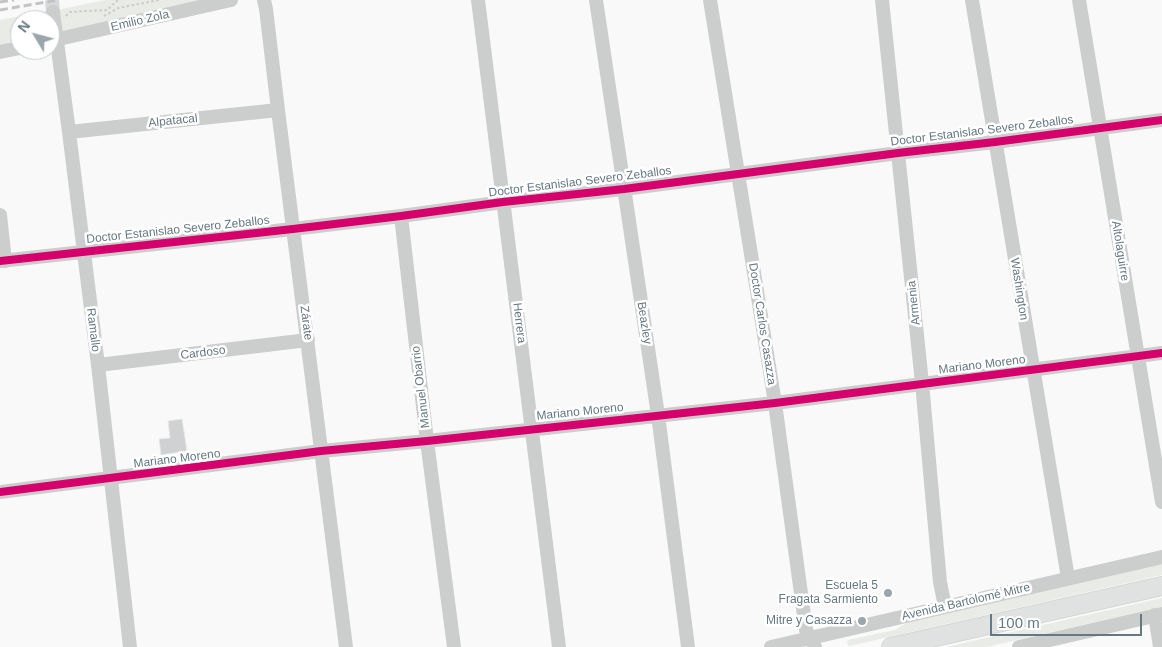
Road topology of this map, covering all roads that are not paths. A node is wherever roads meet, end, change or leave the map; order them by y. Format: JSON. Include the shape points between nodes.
{"nodes":[{"id":1,"x":231,"y":0,"type":"edge"},
{"id":2,"x":264,"y":0,"type":"edge"},
{"id":3,"x":478,"y":0,"type":"edge"},
{"id":4,"x":596,"y":0,"type":"edge"},
{"id":5,"x":710,"y":0,"type":"edge"},
{"id":6,"x":882,"y":0,"type":"edge"},
{"id":7,"x":972,"y":0,"type":"edge"},
{"id":8,"x":1079,"y":0,"type":"edge"},
{"id":9,"x":60,"y":39,"type":"edge"},
{"id":10,"x":56,"y":60,"type":"edge"},
{"id":11,"x":278,"y":110,"type":"junction"},
{"id":12,"x":1162,"y":120,"type":"edge"},
{"id":13,"x":1100,"y":128,"type":"junction"},
{"id":14,"x":69,"y":132,"type":"junction"},
{"id":15,"x":995,"y":142,"type":"junction"},
{"id":16,"x":898,"y":152,"type":"junction"},
{"id":17,"x":738,"y":174,"type":"junction"},
{"id":18,"x":624,"y":189,"type":"junction"},
{"id":19,"x":503,"y":202,"type":"junction"},
{"id":20,"x":0,"y":215,"type":"edge"},
{"id":21,"x":401,"y":216,"type":"junction"},
{"id":22,"x":293,"y":228,"type":"junction"},
{"id":23,"x":83,"y":252,"type":"junction"},
{"id":24,"x":2,"y":261,"type":"edge"},
{"id":25,"x":308,"y":340,"type":"junction"},
{"id":26,"x":1162,"y":353,"type":"edge"},
{"id":27,"x":1137,"y":356,"type":"junction"},
{"id":28,"x":98,"y":365,"type":"junction"},
{"id":29,"x":1033,"y":370,"type":"junction"},
{"id":30,"x":922,"y":383,"type":"junction"},
{"id":31,"x":775,"y":403,"type":"junction"},
{"id":32,"x":658,"y":415,"type":"junction"},
{"id":33,"x":532,"y":429,"type":"junction"},
{"id":34,"x":427,"y":441,"type":"junction"},
{"id":35,"x":321,"y":452,"type":"junction"},
{"id":36,"x":110,"y":479,"type":"junction"},
{"id":37,"x":0,"y":492,"type":"edge"},
{"id":38,"x":1162,"y":502,"type":"edge"},
{"id":39,"x":1162,"y":557,"type":"edge"},
{"id":40,"x":1068,"y":578,"type":"junction"},
{"id":41,"x":1162,"y":586,"type":"edge"},
{"id":42,"x":945,"y":607,"type":"junction"},
{"id":43,"x":1158,"y":614,"type":"edge"},
{"id":44,"x":812,"y":643,"type":"edge"},
{"id":45,"x":130,"y":647,"type":"edge"},
{"id":46,"x":346,"y":647,"type":"edge"},
{"id":47,"x":454,"y":647,"type":"edge"},
{"id":48,"x":559,"y":647,"type":"edge"},
{"id":49,"x":688,"y":647,"type":"edge"},
{"id":50,"x":771,"y":647,"type":"edge"},
{"id":51,"x":890,"y":647,"type":"edge"},
{"id":52,"x":1019,"y":647,"type":"edge"},
{"id":53,"x":1160,"y":647,"type":"edge"}],
"edges":[{"from":1,"to":9,"type":"street","name":"Emilio Zola"},
{"from":2,"to":11,"type":"street","name":"Zárate"},
{"from":3,"to":19,"type":"street","name":"Herrera"},
{"from":4,"to":18,"type":"street","name":"Beazley"},
{"from":5,"to":17,"type":"street","name":"Doctor Carlos Casazza"},
{"from":6,"to":16,"type":"street","name":"Armenia"},
{"from":7,"to":15,"type":"street","name":"Washington"},
{"from":8,"to":13,"type":"street","name":"Altolaguirre"},
{"from":10,"to":14,"type":"street","name":"Ramallo"},
{"from":11,"to":14,"type":"street","name":"Alpatacal"},
{"from":11,"to":22,"type":"street","name":"Zárate"},
{"from":12,"to":13,"type":"street","name":"Doctor Estanislao Severo Zeballos"},
{"from":13,"to":15,"type":"street","name":"Doctor Estanislao Severo Zeballos"},
{"from":13,"to":27,"type":"street","name":"Altolaguirre"},
{"from":14,"to":23,"type":"street","name":"Ramallo"},
{"from":15,"to":16,"type":"street","name":"Doctor Estanislao Severo Zeballos"},
{"from":15,"to":29,"type":"street","name":"Washington"},
{"from":16,"to":17,"type":"street","name":"Doctor Estanislao Severo Zeballos"},
{"from":16,"to":30,"type":"street","name":"Armenia"},
{"from":17,"to":18,"type":"street","name":"Doctor Estanislao Severo Zeballos"},
{"from":17,"to":31,"type":"street","name":"Doctor Carlos Casazza"},
{"from":18,"to":19,"type":"street","name":"Doctor Estanislao Severo Zeballos"},
{"from":18,"to":32,"type":"street","name":"Beazley"},
{"from":19,"to":21,"type":"street","name":"Doctor Estanislao Severo Zeballos"},
{"from":19,"to":33,"type":"street","name":"Herrera"},
{"from":20,"to":24,"type":"street"},
{"from":21,"to":22,"type":"street","name":"Doctor Estanislao Severo Zeballos"},
{"from":21,"to":34,"type":"street","name":"Manuel Obarrio"},
{"from":22,"to":23,"type":"street","name":"Doctor Estanislao Severo Zeballos"},
{"from":22,"to":25,"type":"street","name":"Zárate"},
{"from":23,"to":24,"type":"street","name":"Doctor Estanislao Severo Zeballos"},
{"from":23,"to":28,"type":"street","name":"Ramallo"},
{"from":25,"to":28,"type":"street","name":"Cardoso"},
{"from":25,"to":35,"type":"street","name":"Zárate"},
{"from":26,"to":27,"type":"street","name":"Mariano Moreno"},
{"from":27,"to":29,"type":"street","name":"Mariano Moreno"},
{"from":27,"to":38,"type":"street","name":"Altolaguirre"},
{"from":28,"to":36,"type":"street","name":"Ramallo"},
{"from":29,"to":30,"type":"street","name":"Mariano Moreno"},
{"from":29,"to":40,"type":"street","name":"Washington"},
{"from":30,"to":31,"type":"street","name":"Mariano Moreno"},
{"from":30,"to":42,"type":"street","name":"Armenia"},
{"from":31,"to":32,"type":"street","name":"Mariano Moreno"},
{"from":31,"to":44,"type":"street","name":"Doctor Carlos Casazza","via":[[806,630]]},
{"from":32,"to":33,"type":"street","name":"Mariano Moreno"},
{"from":32,"to":49,"type":"street","name":"Beazley"},
{"from":33,"to":34,"type":"street","name":"Mariano Moreno"},
{"from":33,"to":48,"type":"street","name":"Herrera"},
{"from":34,"to":35,"type":"street","name":"Mariano Moreno"},
{"from":34,"to":47,"type":"street","name":"Manuel Obarrio"},
{"from":35,"to":36,"type":"street","name":"Mariano Moreno"},
{"from":35,"to":46,"type":"street","name":"Zárate"},
{"from":36,"to":37,"type":"street","name":"Mariano Moreno"},
{"from":36,"to":45,"type":"street","name":"Ramallo"},
{"from":39,"to":40,"type":"street","name":"Avenida Bartolomé Mitre"},
{"from":40,"to":42,"type":"street","name":"Avenida Bartolomé Mitre"},
{"from":41,"to":51,"type":"main road"},
{"from":42,"to":44,"type":"street","name":"Avenida Bartolomé Mitre"},
{"from":43,"to":52,"type":"street"},
{"from":43,"to":53,"type":"street"},
{"from":44,"to":50,"type":"street","name":"Avenida Bartolomé Mitre"}]}
